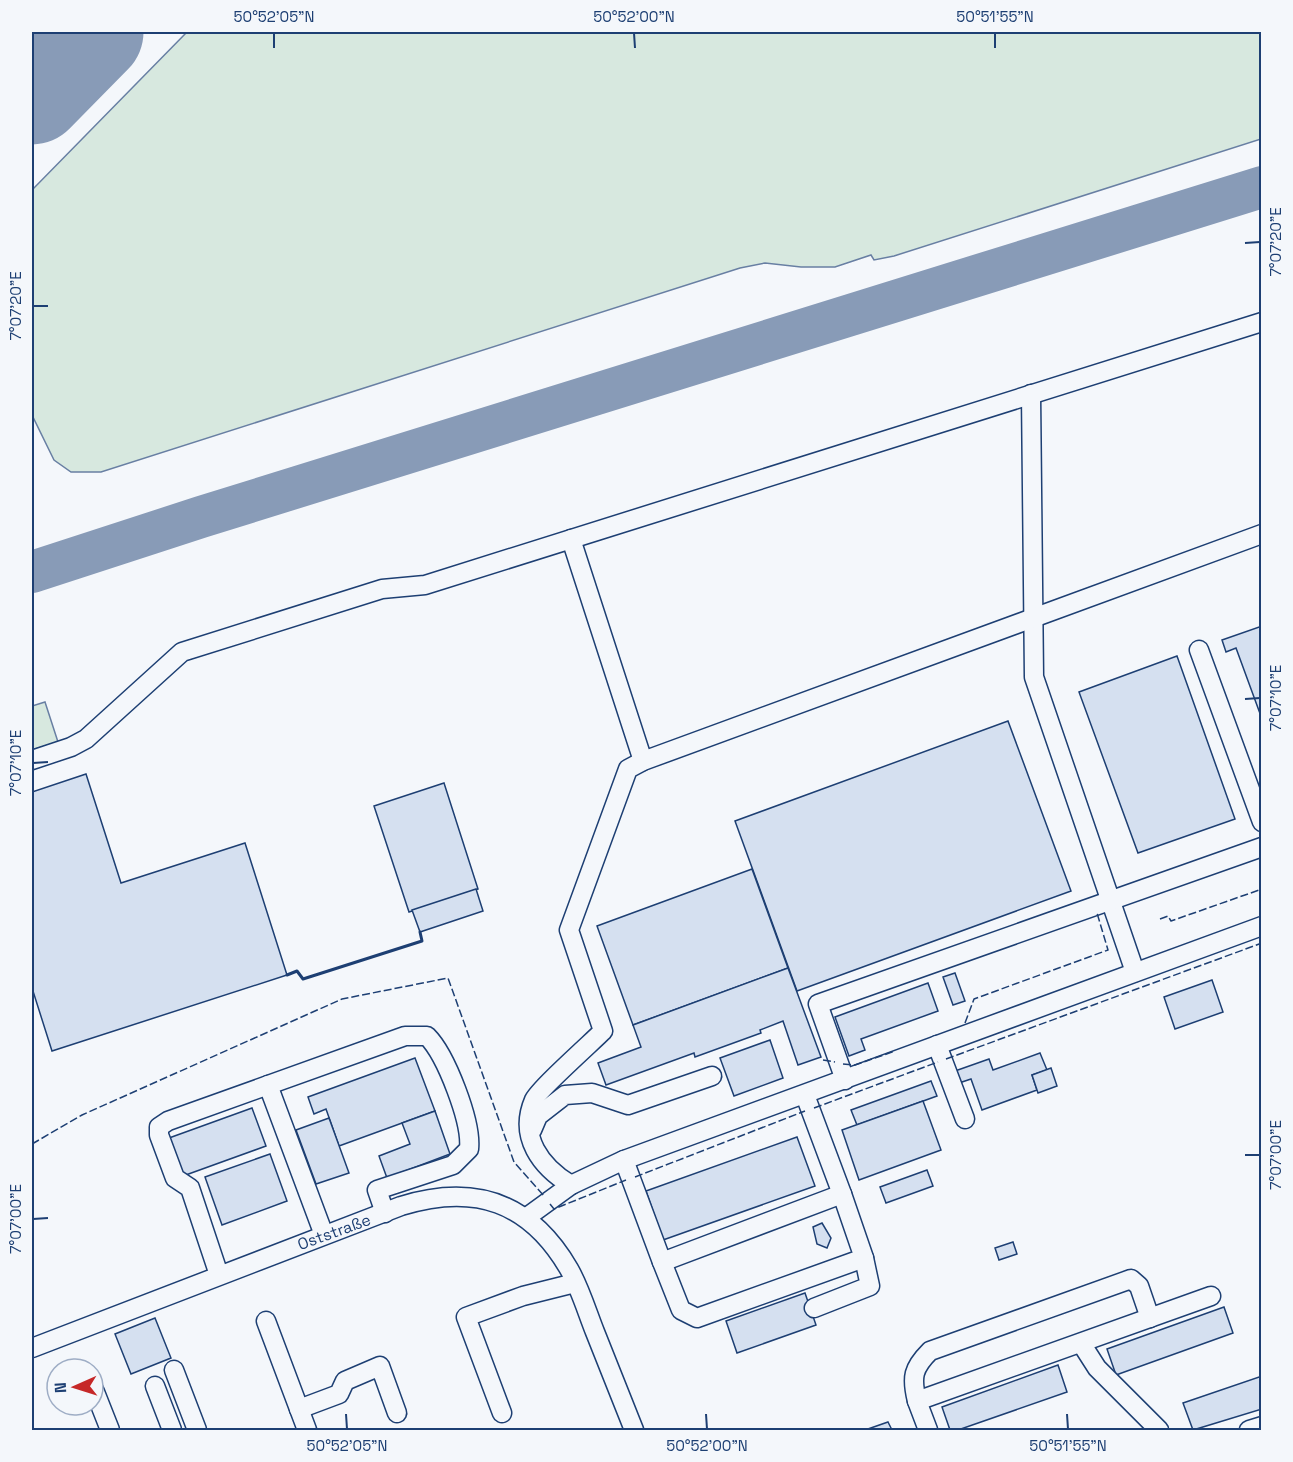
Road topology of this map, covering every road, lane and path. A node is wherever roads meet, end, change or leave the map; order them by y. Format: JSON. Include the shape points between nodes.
{"nodes":[{"id":1,"x":1262,"y":322,"type":"edge"},
{"id":2,"x":1031,"y":394,"type":"junction"},
{"id":3,"x":1262,"y":534,"type":"edge"},
{"id":4,"x":571,"y":539,"type":"junction"},
{"id":5,"x":1032,"y":618,"type":"junction"},
{"id":6,"x":1199,"y":650,"type":"dead end"},
{"id":7,"x":32,"y":760,"type":"edge"},
{"id":8,"x":643,"y":761,"type":"junction"},
{"id":9,"x":1262,"y":822,"type":"edge"},
{"id":10,"x":1262,"y":847,"type":"edge"},
{"id":11,"x":1110,"y":899,"type":"junction"},
{"id":12,"x":1262,"y":926,"type":"edge"},
{"id":13,"x":1135,"y":972,"type":"junction"},
{"id":14,"x":938,"y":1045,"type":"junction"},
{"id":15,"x":712,"y":1076,"type":"dead end"},
{"id":16,"x":844,"y":1080,"type":"junction"},
{"id":17,"x":268,"y":1085,"type":"junction"},
{"id":18,"x":805,"y":1095,"type":"junction"},
{"id":19,"x":965,"y":1119,"type":"dead end"},
{"id":20,"x":531,"y":1131,"type":"junction"},
{"id":21,"x":624,"y":1160,"type":"junction"},
{"id":22,"x":571,"y":1185,"type":"junction"},
{"id":23,"x":842,"y":1194,"type":"junction"},
{"id":24,"x":385,"y":1213,"type":"junction"},
{"id":25,"x":527,"y":1217,"type":"junction"},
{"id":26,"x":324,"y":1235,"type":"junction"},
{"id":27,"x":864,"y":1258,"type":"junction"},
{"id":28,"x":662,"y":1262,"type":"junction"},
{"id":29,"x":219,"y":1275,"type":"junction"},
{"id":30,"x":575,"y":1283,"type":"junction"},
{"id":31,"x":1212,"y":1296,"type":"dead end"},
{"id":32,"x":814,"y":1308,"type":"dead end"},
{"id":33,"x":1150,"y":1318,"type":"junction"},
{"id":34,"x":266,"y":1321,"type":"dead end"},
{"id":35,"x":1081,"y":1343,"type":"junction"},
{"id":36,"x":32,"y":1348,"type":"edge"},
{"id":37,"x":174,"y":1370,"type":"dead end"},
{"id":38,"x":155,"y":1386,"type":"dead end"},
{"id":39,"x":917,"y":1401,"type":"junction"},
{"id":40,"x":299,"y":1409,"type":"junction"},
{"id":41,"x":397,"y":1413,"type":"dead end"},
{"id":42,"x":502,"y":1413,"type":"dead end"},
{"id":43,"x":1262,"y":1426,"type":"edge"},
{"id":44,"x":172,"y":1431,"type":"edge"},
{"id":45,"x":197,"y":1431,"type":"edge"},
{"id":46,"x":308,"y":1431,"type":"edge"},
{"id":47,"x":634,"y":1431,"type":"edge"},
{"id":48,"x":928,"y":1431,"type":"edge"},
{"id":49,"x":1159,"y":1431,"type":"edge"},
{"id":50,"x":1249,"y":1431,"type":"edge"}],
"edges":[{"from":1,"to":2,"type":"lane"},
{"from":2,"to":4,"type":"lane"},
{"from":2,"to":5,"type":"lane"},
{"from":3,"to":5,"type":"lane"},
{"from":4,"to":7,"type":"lane","via":[[425,585],[382,589],[182,652],[86,739]]},
{"from":4,"to":8,"type":"lane"},
{"from":5,"to":8,"type":"lane"},
{"from":5,"to":11,"type":"lane","via":[[1034,677]]},
{"from":6,"to":9,"type":"lane"},
{"from":8,"to":20,"type":"lane","via":[[628,769],[569,930],[603,1031],[534,1098]]},
{"from":10,"to":11,"type":"lane"},
{"from":11,"to":13,"type":"lane"},
{"from":11,"to":16,"type":"lane","via":[[818,1004]]},
{"from":12,"to":13,"type":"lane"},
{"from":13,"to":14,"type":"lane"},
{"from":14,"to":16,"type":"lane"},
{"from":14,"to":19,"type":"lane"},
{"from":15,"to":20,"type":"lane","via":[[628,1105],[592,1093],[565,1095],[538,1116]]},
{"from":16,"to":18,"type":"lane"},
{"from":17,"to":24,"type":"lane","via":[[405,1036],[427,1036],[436,1045],[469,1129],[469,1149],[453,1165],[377,1190]]},
{"from":17,"to":26,"type":"lane"},
{"from":17,"to":29,"type":"lane","via":[[159,1127],[175,1178],[190,1188]]},
{"from":18,"to":21,"type":"lane"},
{"from":18,"to":23,"type":"lane"},
{"from":20,"to":22,"type":"lane","via":[[538,1158]]},
{"from":21,"to":22,"type":"lane"},
{"from":21,"to":28,"type":"lane"},
{"from":22,"to":25,"type":"lane"},
{"from":23,"to":27,"type":"lane"},
{"from":23,"to":28,"type":"lane"},
{"from":24,"to":25,"type":"lane","name":"Oststraße","via":[[425,1199],[449,1196],[495,1203]]},
{"from":24,"to":26,"type":"lane","name":"Oststraße"},
{"from":25,"to":30,"type":"lane","name":"Oststraße","via":[[547,1237]]},
{"from":26,"to":29,"type":"lane","name":"Oststraße"},
{"from":27,"to":28,"type":"lane","via":[[697,1318],[681,1310]]},
{"from":27,"to":32,"type":"lane","via":[[870,1286]]},
{"from":29,"to":36,"type":"lane","name":"Oststraße"},
{"from":30,"to":42,"type":"lane","via":[[523,1296],[466,1317]]},
{"from":30,"to":47,"type":"lane","name":"Oststraße"},
{"from":31,"to":33,"type":"lane"},
{"from":33,"to":35,"type":"lane"},
{"from":33,"to":39,"type":"lane","via":[[1139,1286],[1131,1279],[930,1351],[913,1371]]},
{"from":34,"to":40,"type":"lane"},
{"from":35,"to":39,"type":"lane"},
{"from":35,"to":49,"type":"lane","via":[[1097,1368]]},
{"from":37,"to":45,"type":"lane"},
{"from":38,"to":44,"type":"lane"},
{"from":39,"to":48,"type":"lane"},
{"from":40,"to":41,"type":"lane","via":[[339,1394],[345,1381],[380,1366]]},
{"from":40,"to":46,"type":"lane"},
{"from":43,"to":50,"type":"lane"}]}
